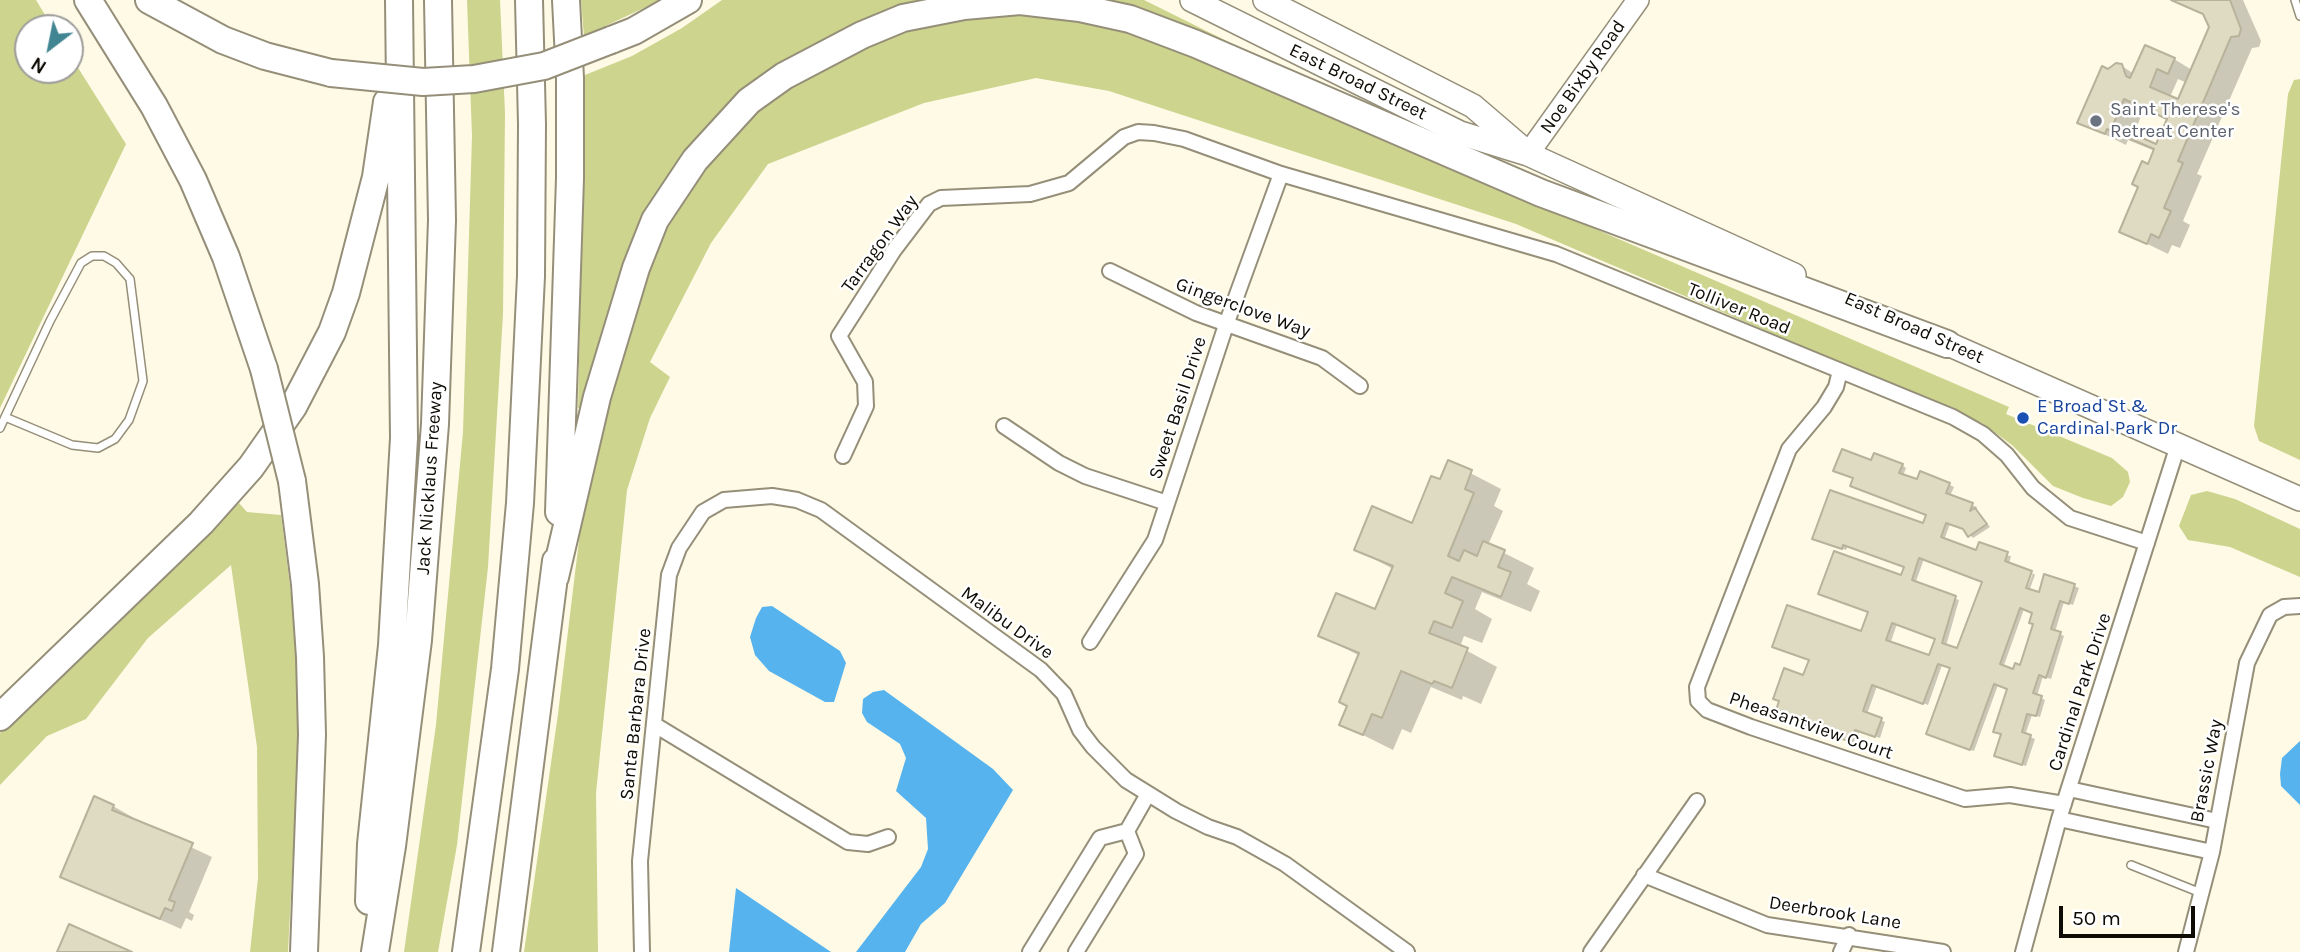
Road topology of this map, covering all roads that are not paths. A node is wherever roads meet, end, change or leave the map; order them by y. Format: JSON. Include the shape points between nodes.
{"nodes":[{"id":1,"x":88,"y":0,"type":"edge"},
{"id":2,"x":149,"y":0,"type":"edge"},
{"id":3,"x":438,"y":0,"type":"edge"},
{"id":4,"x":529,"y":0,"type":"edge"},
{"id":5,"x":566,"y":0,"type":"edge"},
{"id":6,"x":688,"y":0,"type":"edge"},
{"id":7,"x":1192,"y":0,"type":"edge"},
{"id":8,"x":1265,"y":0,"type":"edge"},
{"id":9,"x":1637,"y":0,"type":"edge"},
{"id":10,"x":2295,"y":0,"type":"edge"},
{"id":11,"x":399,"y":12,"type":"edge"},
{"id":12,"x":2300,"y":16,"type":"edge"},
{"id":13,"x":1528,"y":154,"type":"junction"},
{"id":14,"x":1281,"y":174,"type":"junction"},
{"id":15,"x":1110,"y":271,"type":"dead end"},
{"id":16,"x":1227,"y":322,"type":"junction"},
{"id":17,"x":1947,"y":344,"type":"junction"},
{"id":18,"x":1840,"y":371,"type":"junction"},
{"id":19,"x":1360,"y":386,"type":"dead end"},
{"id":20,"x":5,"y":417,"type":"junction"},
{"id":21,"x":1004,"y":426,"type":"dead end"},
{"id":22,"x":0,"y":428,"type":"edge"},
{"id":23,"x":2178,"y":445,"type":"junction"},
{"id":24,"x":843,"y":456,"type":"dead end"},
{"id":25,"x":2300,"y":499,"type":"edge"},
{"id":26,"x":724,"y":500,"type":"joint"},
{"id":27,"x":1167,"y":503,"type":"junction"},
{"id":28,"x":2147,"y":543,"type":"junction"},
{"id":29,"x":555,"y":577,"type":"junction"},
{"id":30,"x":2300,"y":606,"type":"edge"},
{"id":31,"x":1090,"y":642,"type":"dead end"},
{"id":32,"x":0,"y":717,"type":"edge"},
{"id":33,"x":655,"y":725,"type":"junction"},
{"id":34,"x":1149,"y":794,"type":"junction"},
{"id":35,"x":2067,"y":797,"type":"junction"},
{"id":36,"x":1697,"y":801,"type":"dead end"},
{"id":37,"x":2059,"y":819,"type":"junction"},
{"id":38,"x":2217,"y":821,"type":"junction"},
{"id":39,"x":1127,"y":831,"type":"junction"},
{"id":40,"x":888,"y":837,"type":"dead end"},
{"id":41,"x":2212,"y":852,"type":"junction"},
{"id":42,"x":2131,"y":865,"type":"dead end"},
{"id":43,"x":1644,"y":875,"type":"junction"},
{"id":44,"x":2201,"y":893,"type":"junction"},
{"id":45,"x":1849,"y":935,"type":"junction"},
{"id":46,"x":304,"y":952,"type":"edge"},
{"id":47,"x":367,"y":952,"type":"edge"},
{"id":48,"x":375,"y":952,"type":"edge"},
{"id":49,"x":466,"y":952,"type":"edge"},
{"id":50,"x":506,"y":952,"type":"edge"},
{"id":51,"x":642,"y":952,"type":"edge"},
{"id":52,"x":1030,"y":952,"type":"edge"},
{"id":53,"x":1076,"y":952,"type":"edge"},
{"id":54,"x":1407,"y":952,"type":"edge"},
{"id":55,"x":1591,"y":952,"type":"edge"},
{"id":56,"x":1841,"y":952,"type":"edge"},
{"id":57,"x":1943,"y":952,"type":"edge"},
{"id":58,"x":2023,"y":952,"type":"edge"},
{"id":59,"x":2186,"y":952,"type":"edge"}],
"edges":[{"from":1,"to":46,"type":"highway","bridge":true,"via":[[154,106],[226,257],[264,369],[292,481],[311,670]]},
{"from":2,"to":6,"type":"highway","bridge":true,"via":[[223,40],[265,56],[331,73],[423,82],[474,79],[544,66],[634,31]]},
{"from":3,"to":48,"type":"highway","name":"Jack Nicklaus Freeway","via":[[442,220],[435,424],[418,640]]},
{"from":4,"to":49,"type":"highway","via":[[531,276],[520,503],[504,683]]},
{"from":5,"to":29,"type":"highway","via":[[570,178]]},
{"from":7,"to":13,"type":"main road","name":"East Broad Street","via":[[1460,133]]},
{"from":8,"to":13,"type":"main road","name":"East Broad Street","via":[[1473,106]]},
{"from":9,"to":13,"type":"street","name":"Noe Bixby Road"},
{"from":10,"to":12,"type":"lane"},
{"from":11,"to":32,"type":"highway","via":[[376,177],[359,245],[332,332],[293,407],[251,467],[201,523]]},
{"from":11,"to":47,"type":"highway","via":[[404,438],[392,645],[371,844]]},
{"from":13,"to":17,"type":"main road","name":"East Broad Street"},
{"from":14,"to":16,"type":"street","name":"Sweet Basil Drive"},
{"from":14,"to":18,"type":"street","name":"Tolliver Road","via":[[1556,254]]},
{"from":14,"to":24,"type":"street","name":"Tarragon Way","via":[[1184,139],[1139,132],[1124,137],[1069,183],[1030,194],[941,198],[929,204],[839,336],[865,382],[866,406]]},
{"from":15,"to":16,"type":"street","name":"Gingerclove Way","via":[[1161,298]]},
{"from":16,"to":19,"type":"street","name":"Gingerclove Way","via":[[1322,358]]},
{"from":16,"to":27,"type":"street","name":"Sweet Basil Drive"},
{"from":17,"to":23,"type":"main road","name":"East Broad Street"},
{"from":17,"to":29,"type":"highway","via":[[1541,193],[1130,19],[1020,1],[964,6],[903,18],[784,76],[749,101],[695,160],[656,220],[636,268],[597,397]]},
{"from":18,"to":28,"type":"street","name":"Tolliver Road","via":[[1983,434],[2033,488],[2070,518]]},
{"from":18,"to":35,"type":"street","name":"Pheasantview Court","via":[[1836,387],[1818,415],[1789,449],[1698,687],[1698,702],[1706,710],[1751,727],[1965,799]]},
{"from":20,"to":20,"type":"lane","via":[[81,263],[92,256],[116,263],[130,279],[143,381],[129,420],[115,439],[98,448],[72,444]]},
{"from":20,"to":22,"type":"lane"},
{"from":21,"to":27,"type":"street","via":[[1059,463]]},
{"from":23,"to":25,"type":"main road","name":"East Broad Street"},
{"from":23,"to":28,"type":"street","name":"Cardinal Park Drive"},
{"from":26,"to":33,"type":"street","name":"Santa Barbara Drive","via":[[694,521],[669,575]]},
{"from":26,"to":34,"type":"street","name":"Malibu Drive","via":[[772,496],[821,510],[1041,670],[1064,694],[1093,747],[1126,780]]},
{"from":27,"to":31,"type":"street","name":"Sweet Basil Drive","via":[[1156,540]]},
{"from":28,"to":35,"type":"street","name":"Cardinal Park Drive"},
{"from":29,"to":50,"type":"highway"},
{"from":30,"to":38,"type":"street","name":"Brassic Way","via":[[2284,607],[2270,615],[2247,663]]},
{"from":33,"to":40,"type":"street","via":[[848,842],[868,844]]},
{"from":33,"to":51,"type":"street","name":"Santa Barbara Drive","via":[[640,861]]},
{"from":34,"to":39,"type":"street"},
{"from":34,"to":54,"type":"street","name":"Malibu Drive","via":[[1285,864]]},
{"from":35,"to":37,"type":"street","name":"Cardinal Park Drive"},
{"from":35,"to":38,"type":"street"},
{"from":36,"to":43,"type":"street"},
{"from":37,"to":41,"type":"street"},
{"from":37,"to":58,"type":"street","name":"Cardinal Park Drive"},
{"from":38,"to":41,"type":"street","name":"Brassic Way"},
{"from":39,"to":52,"type":"street","via":[[1100,838]]},
{"from":39,"to":53,"type":"street","via":[[1136,854]]},
{"from":41,"to":44,"type":"street","name":"Brassic Way"},
{"from":42,"to":44,"type":"lane"},
{"from":43,"to":45,"type":"street","name":"Deerbrook Lane","via":[[1767,925]]},
{"from":43,"to":55,"type":"street"},
{"from":44,"to":59,"type":"street","name":"Brassic Way"},
{"from":45,"to":56,"type":"street"},
{"from":45,"to":57,"type":"street","name":"Deerbrook Lane"}]}
